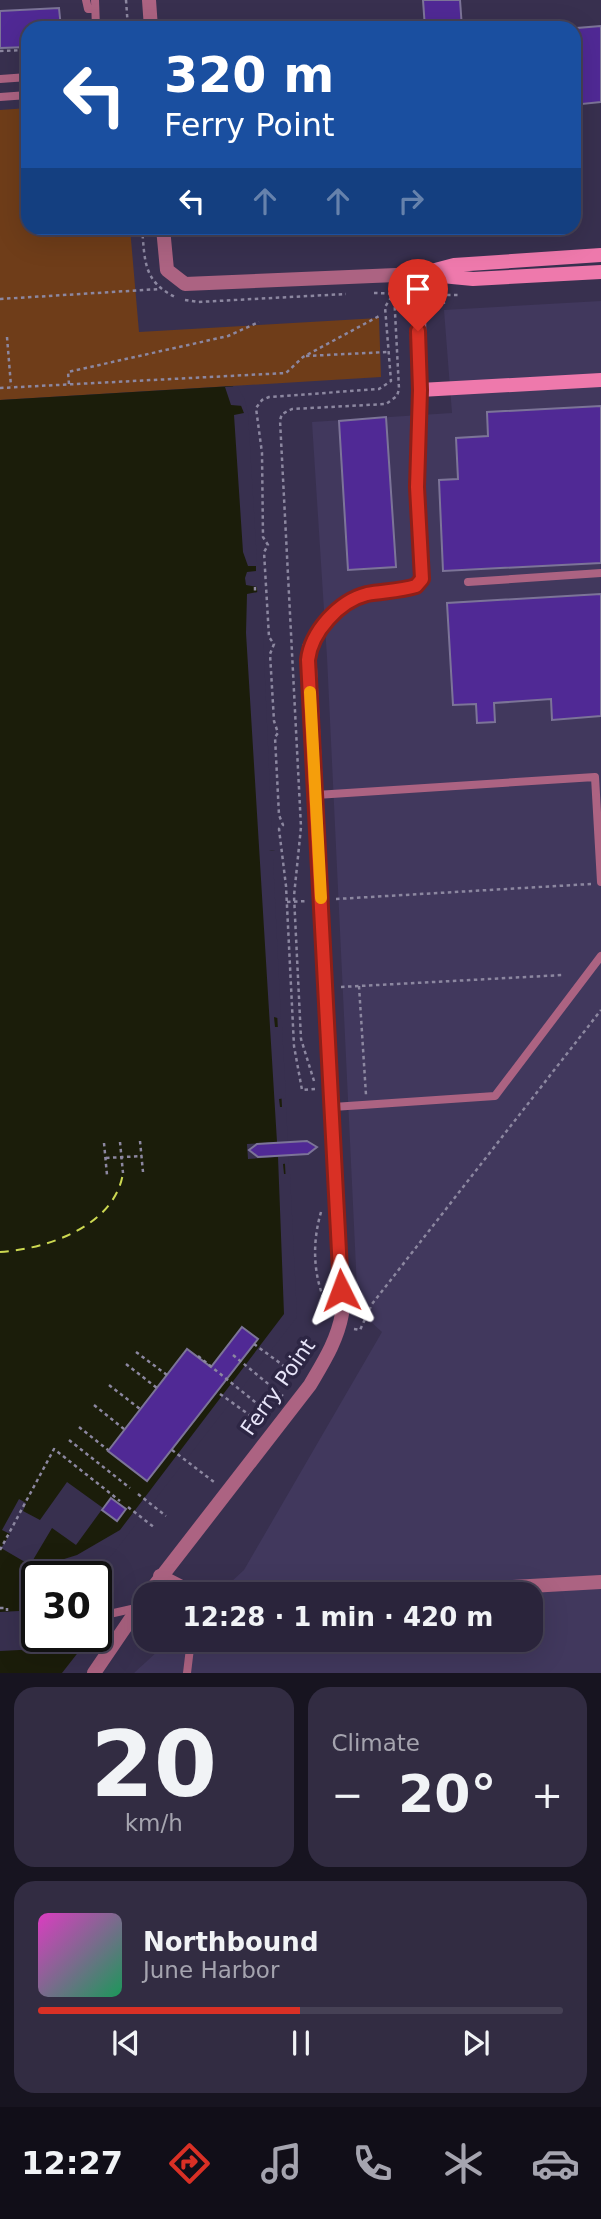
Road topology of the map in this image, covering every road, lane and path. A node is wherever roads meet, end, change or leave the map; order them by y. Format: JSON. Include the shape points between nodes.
{"nodes":[{"id":1,"x":86,"y":0,"type":"edge"},
{"id":2,"x":127,"y":0,"type":"edge"},
{"id":3,"x":149,"y":0,"type":"edge"},
{"id":4,"x":95,"y":4,"type":"edge"},
{"id":5,"x":128,"y":21,"type":"edge"},
{"id":6,"x":150,"y":21,"type":"edge"},
{"id":7,"x":21,"y":50,"type":"edge"},
{"id":8,"x":0,"y":51,"type":"edge"},
{"id":9,"x":21,"y":78,"type":"edge"},
{"id":10,"x":0,"y":79,"type":"edge"},
{"id":11,"x":21,"y":96,"type":"edge"},
{"id":12,"x":0,"y":97,"type":"edge"},
{"id":13,"x":143,"y":235,"type":"edge"},
{"id":14,"x":163,"y":235,"type":"edge"},
{"id":15,"x":144,"y":250,"type":"dead end"},
{"id":16,"x":601,"y":254,"type":"edge"},
{"id":17,"x":601,"y":272,"type":"edge"},
{"id":18,"x":420,"y":274,"type":"junction"},
{"id":19,"x":160,"y":289,"type":"dead end"},
{"id":20,"x":443,"y":295,"type":"dead end"},
{"id":21,"x":0,"y":299,"type":"edge"},
{"id":22,"x":444,"y":304,"type":"dead end"},
{"id":23,"x":380,"y":315,"type":"dead end"},
{"id":24,"x":259,"y":322,"type":"dead end"},
{"id":25,"x":7,"y":337,"type":"dead end"},
{"id":26,"x":388,"y":352,"type":"dead end"},
{"id":27,"x":303,"y":357,"type":"junction"},
{"id":28,"x":601,"y":380,"type":"edge"},
{"id":29,"x":69,"y":384,"type":"junction"},
{"id":30,"x":11,"y":387,"type":"junction"},
{"id":31,"x":0,"y":388,"type":"edge"},
{"id":32,"x":420,"y":390,"type":"junction"},
{"id":33,"x":601,"y":573,"type":"edge"},
{"id":34,"x":468,"y":582,"type":"dead end"},
{"id":35,"x":255,"y":587,"type":"dead end"},
{"id":36,"x":256,"y":593,"type":"dead end"},
{"id":37,"x":316,"y":795,"type":"junction"},
{"id":38,"x":601,"y":883,"type":"edge"},
{"id":39,"x":336,"y":900,"type":"dead end"},
{"id":40,"x":312,"y":901,"type":"dead end"},
{"id":41,"x":287,"y":902,"type":"dead end"},
{"id":42,"x":601,"y":956,"type":"edge"},
{"id":43,"x":563,"y":975,"type":"dead end"},
{"id":44,"x":359,"y":986,"type":"junction"},
{"id":45,"x":341,"y":987,"type":"dead end"},
{"id":46,"x":601,"y":1010,"type":"edge"},
{"id":47,"x":366,"y":1104,"type":"junction"},
{"id":48,"x":333,"y":1107,"type":"junction"},
{"id":49,"x":140,"y":1141,"type":"dead end"},
{"id":50,"x":120,"y":1142,"type":"dead end"},
{"id":51,"x":104,"y":1143,"type":"dead end"},
{"id":52,"x":142,"y":1156,"type":"junction"},
{"id":53,"x":122,"y":1157,"type":"junction"},
{"id":54,"x":106,"y":1158,"type":"junction"},
{"id":55,"x":143,"y":1172,"type":"dead end"},
{"id":56,"x":123,"y":1173,"type":"dead end"},
{"id":57,"x":107,"y":1175,"type":"dead end"},
{"id":58,"x":360,"y":1330,"type":"dead end"},
{"id":59,"x":254,"y":1343,"type":"dead end"},
{"id":60,"x":136,"y":1352,"type":"dead end"},
{"id":61,"x":233,"y":1355,"type":"dead end"},
{"id":62,"x":198,"y":1356,"type":"dead end"},
{"id":63,"x":126,"y":1364,"type":"dead end"},
{"id":64,"x":167,"y":1375,"type":"dead end"},
{"id":65,"x":109,"y":1385,"type":"dead end"},
{"id":66,"x":310,"y":1385,"type":"junction"},
{"id":67,"x":157,"y":1388,"type":"dead end"},
{"id":68,"x":220,"y":1394,"type":"dead end"},
{"id":69,"x":94,"y":1405,"type":"dead end"},
{"id":70,"x":294,"y":1406,"type":"junction"},
{"id":71,"x":140,"y":1409,"type":"dead end"},
{"id":72,"x":79,"y":1427,"type":"dead end"},
{"id":73,"x":278,"y":1428,"type":"junction"},
{"id":74,"x":124,"y":1429,"type":"dead end"},
{"id":75,"x":69,"y":1440,"type":"dead end"},
{"id":76,"x":108,"y":1450,"type":"dead end"},
{"id":77,"x":172,"y":1450,"type":"dead end"},
{"id":78,"x":130,"y":1488,"type":"dead end"},
{"id":79,"x":225,"y":1491,"type":"junction"},
{"id":80,"x":138,"y":1494,"type":"dead end"},
{"id":81,"x":120,"y":1501,"type":"dead end"},
{"id":82,"x":128,"y":1507,"type":"dead end"},
{"id":83,"x":166,"y":1516,"type":"dead end"},
{"id":84,"x":155,"y":1528,"type":"dead end"},
{"id":85,"x":0,"y":1550,"type":"edge"},
{"id":86,"x":160,"y":1576,"type":"junction"},
{"id":87,"x":156,"y":1582,"type":"edge"},
{"id":88,"x":172,"y":1582,"type":"edge"},
{"id":89,"x":601,"y":1582,"type":"edge"},
{"id":90,"x":543,"y":1585,"type":"edge"},
{"id":91,"x":133,"y":1604,"type":"edge"},
{"id":92,"x":0,"y":1608,"type":"edge"},
{"id":93,"x":7,"y":1611,"type":"dead end"},
{"id":94,"x":112,"y":1611,"type":"edge"},
{"id":95,"x":133,"y":1616,"type":"edge"},
{"id":96,"x":190,"y":1652,"type":"edge"},
{"id":97,"x":94,"y":1673,"type":"edge"},
{"id":98,"x":187,"y":1673,"type":"edge"}],
"edges":[{"from":1,"to":4,"type":"lane","via":[[88,9]]},
{"from":2,"to":5,"type":"path"},
{"from":3,"to":6,"type":"street"},
{"from":7,"to":8,"type":"path"},
{"from":9,"to":10,"type":"lane"},
{"from":11,"to":12,"type":"lane"},
{"from":13,"to":15,"type":"path"},
{"from":14,"to":18,"type":"street","via":[[167,270],[185,284]]},
{"from":16,"to":18,"type":"street","via":[[454,265]]},
{"from":17,"to":18,"type":"street","via":[[473,279]]},
{"from":18,"to":32,"type":"street","name":"Ferry Point"},
{"from":19,"to":21,"type":"path"},
{"from":20,"to":22,"type":"path"},
{"from":23,"to":27,"type":"path"},
{"from":24,"to":29,"type":"path","via":[[228,336],[68,372]]},
{"from":25,"to":30,"type":"path"},
{"from":26,"to":27,"type":"path"},
{"from":27,"to":29,"type":"path","via":[[286,373]]},
{"from":28,"to":32,"type":"street"},
{"from":29,"to":30,"type":"path"},
{"from":30,"to":31,"type":"path"},
{"from":32,"to":37,"type":"street","name":"Ferry Point","via":[[417,487],[422,579],[416,586],[365,595],[348,603],[309,647]]},
{"from":33,"to":34,"type":"lane"},
{"from":35,"to":36,"type":"path"},
{"from":37,"to":38,"type":"lane","via":[[595,777]]},
{"from":37,"to":48,"type":"street","name":"Ferry Point"},
{"from":38,"to":39,"type":"path"},
{"from":40,"to":41,"type":"path"},
{"from":42,"to":47,"type":"lane","via":[[495,1096]]},
{"from":43,"to":44,"type":"path"},
{"from":44,"to":45,"type":"path"},
{"from":44,"to":47,"type":"path"},
{"from":46,"to":58,"type":"path","via":[[372,1304]]},
{"from":47,"to":48,"type":"lane"},
{"from":48,"to":66,"type":"street","name":"Ferry Point","via":[[342,1314],[331,1351]]},
{"from":49,"to":52,"type":"path"},
{"from":50,"to":53,"type":"path"},
{"from":51,"to":54,"type":"path"},
{"from":52,"to":53,"type":"path"},
{"from":52,"to":55,"type":"path"},
{"from":53,"to":54,"type":"path"},
{"from":53,"to":56,"type":"path"},
{"from":54,"to":57,"type":"path"},
{"from":59,"to":66,"type":"path"},
{"from":60,"to":64,"type":"path"},
{"from":61,"to":70,"type":"path"},
{"from":62,"to":73,"type":"path"},
{"from":63,"to":67,"type":"path"},
{"from":65,"to":71,"type":"path"},
{"from":66,"to":70,"type":"street","name":"Ferry Point"},
{"from":68,"to":73,"type":"path"},
{"from":69,"to":74,"type":"path"},
{"from":70,"to":73,"type":"street","name":"Ferry Point"},
{"from":72,"to":76,"type":"path"},
{"from":73,"to":79,"type":"street","name":"Ferry Point"},
{"from":75,"to":78,"type":"path"},
{"from":77,"to":79,"type":"path"},
{"from":79,"to":86,"type":"street","name":"Ferry Point"},
{"from":80,"to":83,"type":"path"},
{"from":81,"to":85,"type":"path","via":[[54,1449]]},
{"from":82,"to":84,"type":"path"},
{"from":86,"to":87,"type":"street","name":"Ferry Point"},
{"from":86,"to":88,"type":"street"},
{"from":89,"to":90,"type":"street"},
{"from":91,"to":94,"type":"lane"},
{"from":92,"to":93,"type":"path"},
{"from":95,"to":97,"type":"street","name":"Ferry Point"},
{"from":96,"to":98,"type":"lane"}]}
